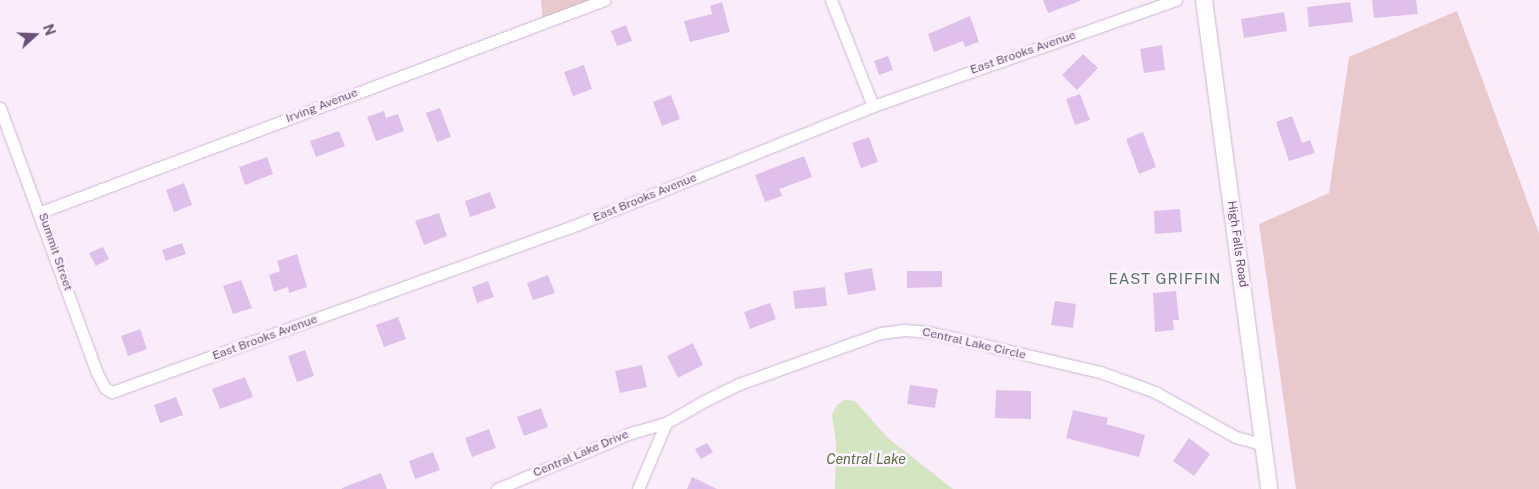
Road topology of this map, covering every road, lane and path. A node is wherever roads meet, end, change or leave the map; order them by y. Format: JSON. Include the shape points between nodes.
{"nodes":[{"id":1,"x":604,"y":0,"type":"edge"},
{"id":2,"x":831,"y":0,"type":"edge"},
{"id":3,"x":1176,"y":0,"type":"edge"},
{"id":4,"x":1204,"y":0,"type":"edge"},
{"id":5,"x":873,"y":106,"type":"junction"},
{"id":6,"x":0,"y":108,"type":"edge"},
{"id":7,"x":41,"y":212,"type":"junction"},
{"id":8,"x":112,"y":392,"type":"joint"},
{"id":9,"x":666,"y":423,"type":"junction"},
{"id":10,"x":1264,"y":445,"type":"junction"},
{"id":11,"x":497,"y":489,"type":"edge"},
{"id":12,"x":638,"y":489,"type":"edge"},
{"id":13,"x":1269,"y":489,"type":"edge"}],
"edges":[{"from":1,"to":7,"type":"street","name":"Irving Avenue"},
{"from":2,"to":5,"type":"street"},
{"from":3,"to":5,"type":"street","name":"East Brooks Avenue"},
{"from":4,"to":10,"type":"street","name":"High Falls Road"},
{"from":5,"to":8,"type":"street","name":"East Brooks Avenue","via":[[571,227]]},
{"from":6,"to":7,"type":"street","name":"Summit Street"},
{"from":7,"to":8,"type":"street","name":"Summit Street","via":[[97,373],[105,388]]},
{"from":9,"to":10,"type":"street","name":"Central Lake Circle","via":[[739,384],[881,333],[905,330],[929,332],[1100,372],[1155,392],[1236,437]]},
{"from":9,"to":11,"type":"street","name":"Central Lake Drive","via":[[631,433]]},
{"from":9,"to":12,"type":"street"},
{"from":10,"to":13,"type":"street","name":"High Falls Road"}]}
